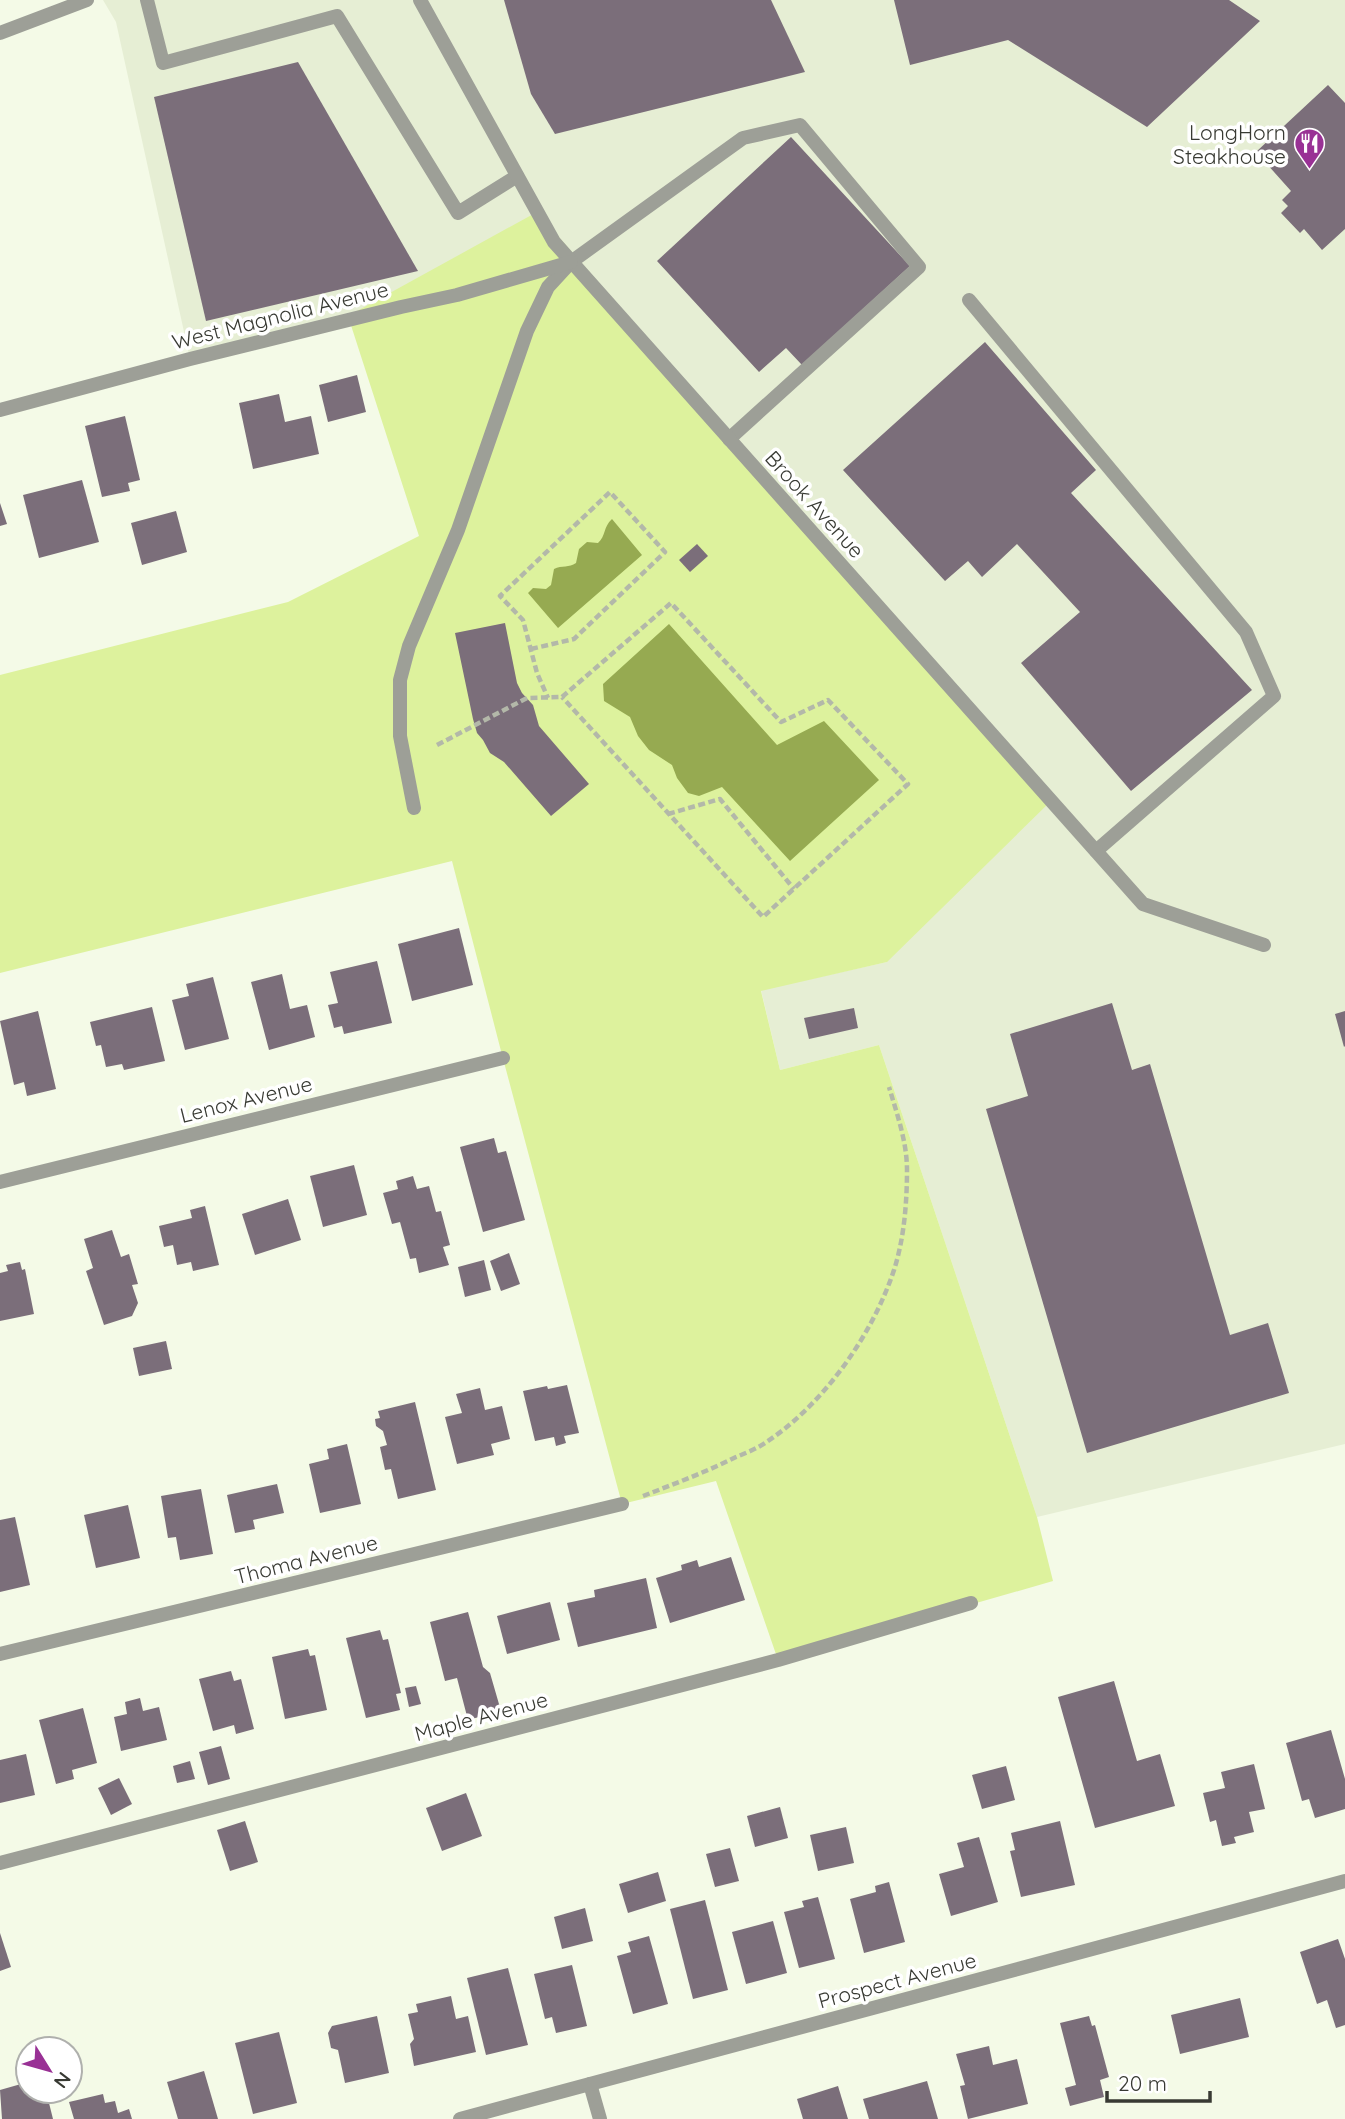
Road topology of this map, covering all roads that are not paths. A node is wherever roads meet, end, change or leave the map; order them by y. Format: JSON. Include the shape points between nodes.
{"nodes":[{"id":1,"x":88,"y":0,"type":"edge"},
{"id":2,"x":147,"y":0,"type":"edge"},
{"id":3,"x":420,"y":0,"type":"edge"},
{"id":4,"x":0,"y":33,"type":"edge"},
{"id":5,"x":517,"y":176,"type":"junction"},
{"id":6,"x":571,"y":262,"type":"junction"},
{"id":7,"x":969,"y":300,"type":"dead end"},
{"id":8,"x":0,"y":410,"type":"edge"},
{"id":9,"x":729,"y":439,"type":"junction"},
{"id":10,"x":414,"y":808,"type":"dead end"},
{"id":11,"x":1096,"y":851,"type":"junction"},
{"id":12,"x":1264,"y":945,"type":"dead end"},
{"id":13,"x":503,"y":1058,"type":"dead end"},
{"id":14,"x":0,"y":1182,"type":"edge"},
{"id":15,"x":622,"y":1504,"type":"road end"},
{"id":16,"x":971,"y":1603,"type":"dead end"},
{"id":17,"x":0,"y":1654,"type":"edge"},
{"id":18,"x":0,"y":1863,"type":"edge"},
{"id":19,"x":1345,"y":1881,"type":"edge"},
{"id":20,"x":590,"y":2084,"type":"junction"},
{"id":21,"x":460,"y":2119,"type":"edge"},
{"id":22,"x":600,"y":2119,"type":"edge"}],
"edges":[{"from":1,"to":4,"type":"street"},
{"from":2,"to":5,"type":"street","via":[[163,63],[337,16],[458,213]]},
{"from":3,"to":5,"type":"street","name":"Brook Avenue"},
{"from":5,"to":6,"type":"street","name":"Brook Avenue","via":[[554,242]]},
{"from":6,"to":8,"type":"street","name":"West Magnolia Avenue"},
{"from":6,"to":9,"type":"street","name":"Brook Avenue"},
{"from":6,"to":9,"type":"street","via":[[743,138],[800,125],[919,267]]},
{"from":6,"to":10,"type":"street","via":[[548,287],[527,331],[458,530],[409,646],[400,680],[400,736]]},
{"from":7,"to":11,"type":"street","via":[[1246,632],[1274,696]]},
{"from":9,"to":11,"type":"street","name":"Brook Avenue"},
{"from":11,"to":12,"type":"street","name":"Brook Avenue","via":[[1143,904]]},
{"from":13,"to":14,"type":"street","name":"Lenox Avenue"},
{"from":15,"to":17,"type":"street","name":"Thoma Avenue"},
{"from":16,"to":18,"type":"street","name":"Maple Avenue","via":[[778,1660]]},
{"from":19,"to":20,"type":"street","name":"Prospect Avenue"},
{"from":20,"to":21,"type":"street","name":"Prospect Avenue"},
{"from":20,"to":22,"type":"street"}]}
